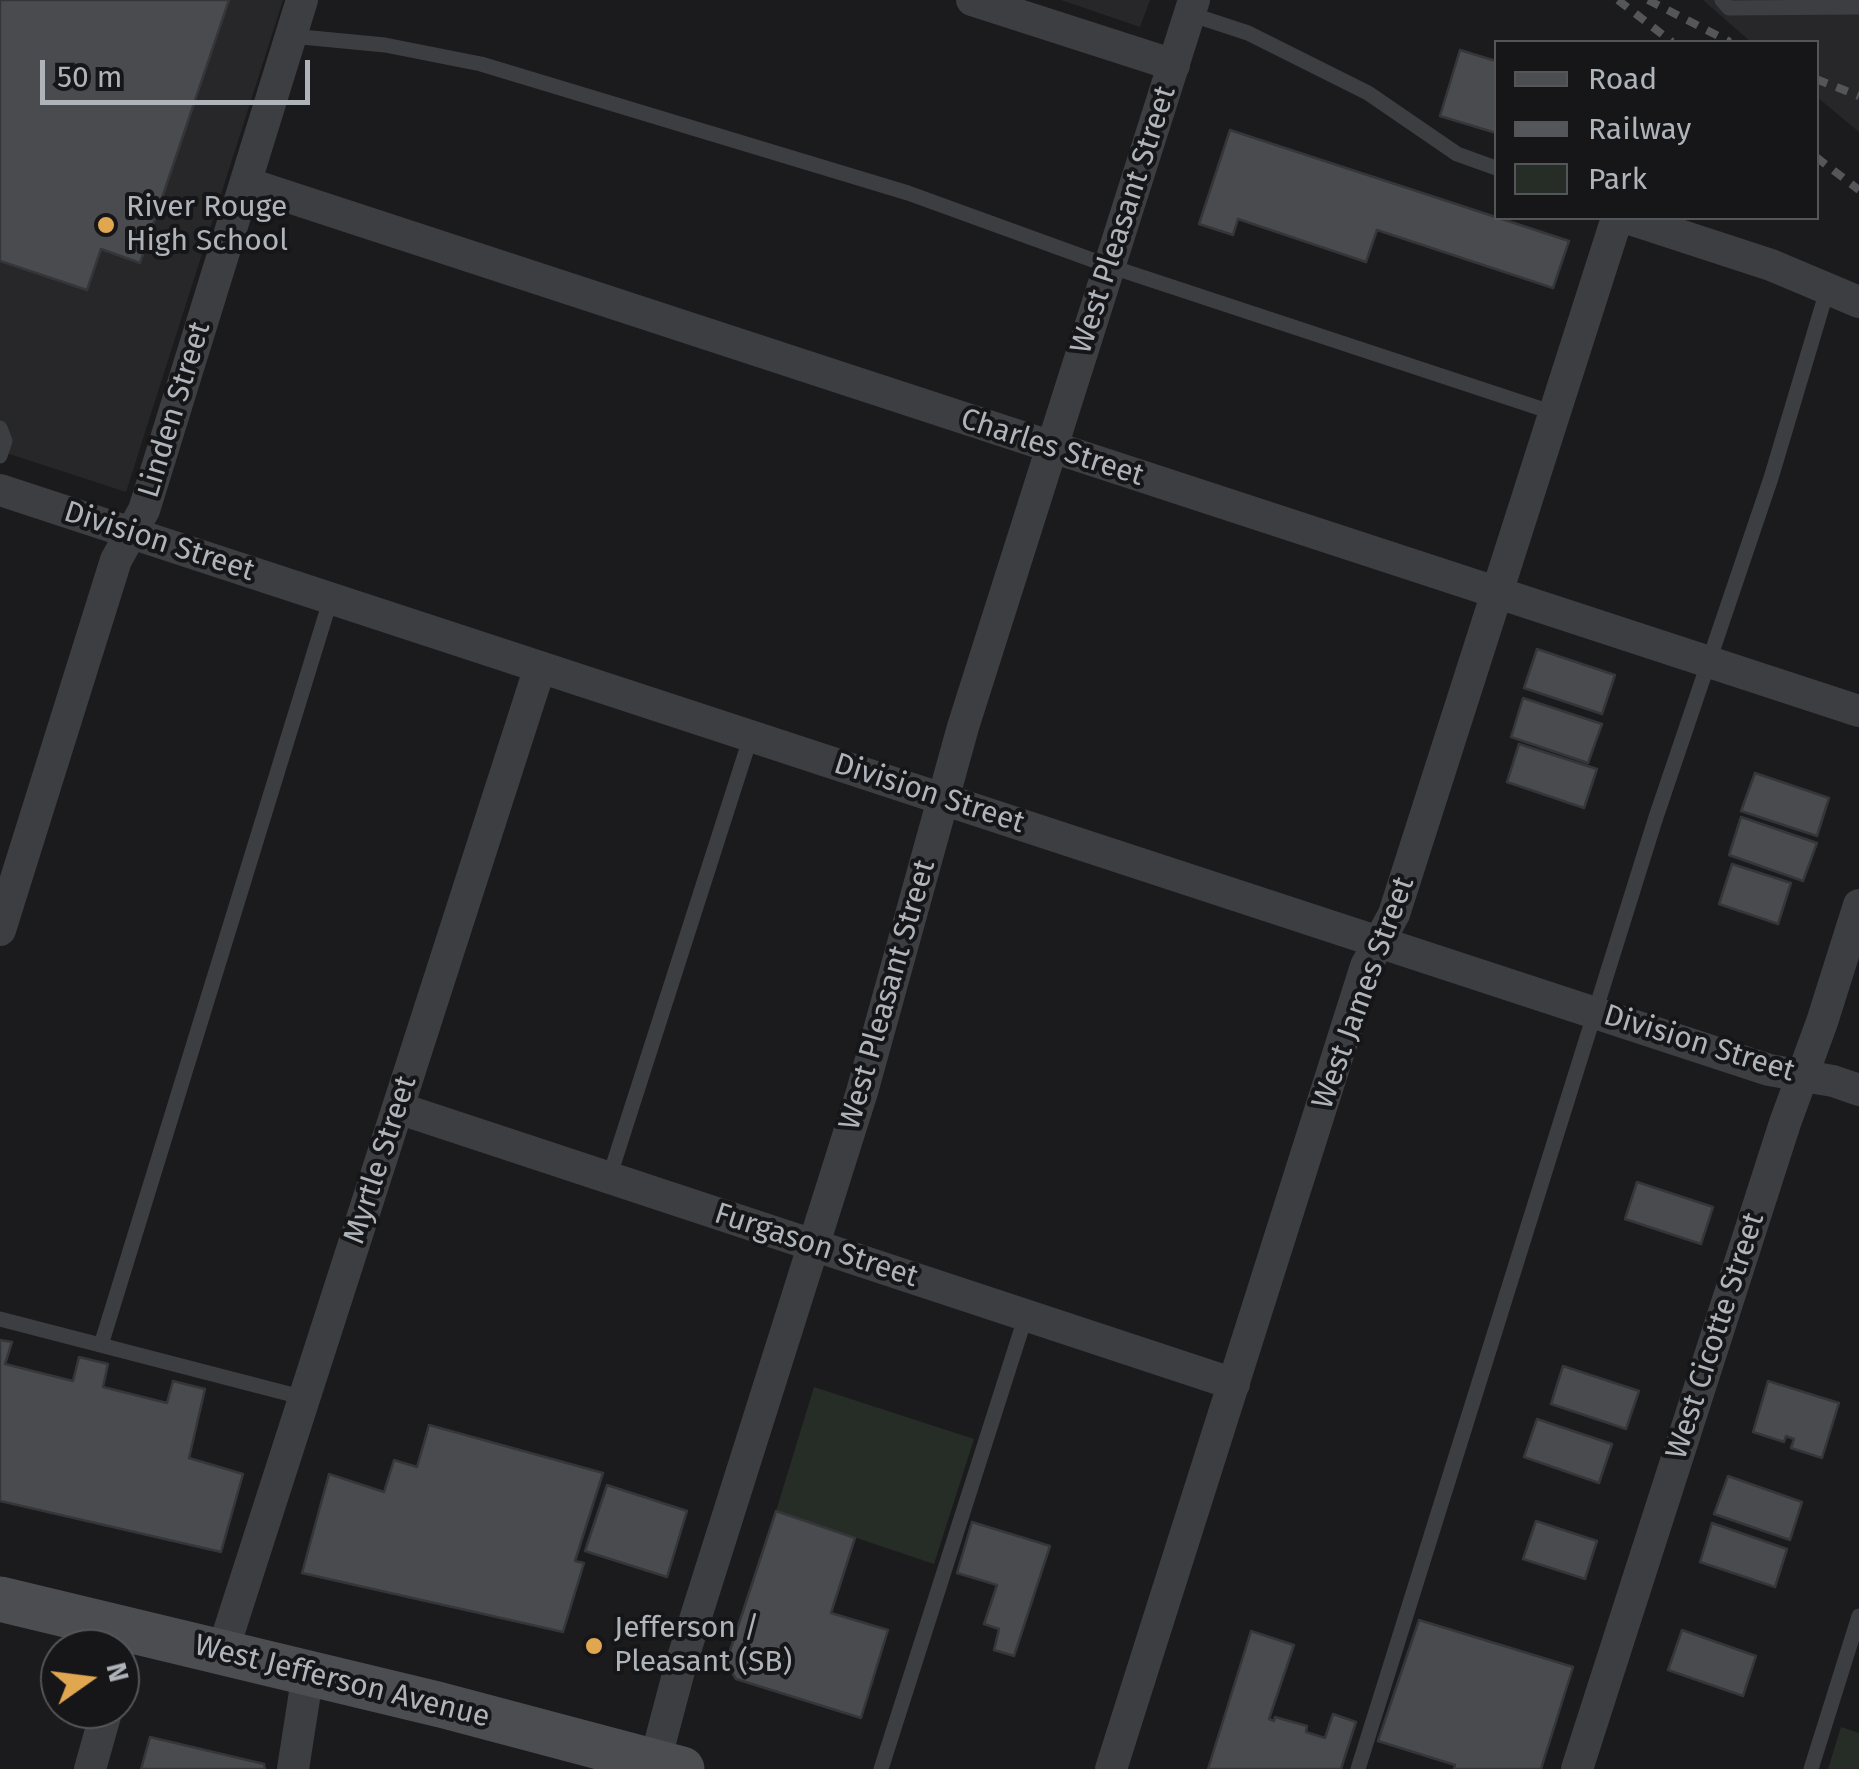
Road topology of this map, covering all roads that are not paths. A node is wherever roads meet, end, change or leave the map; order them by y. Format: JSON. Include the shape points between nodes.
{"nodes":[{"id":1,"x":302,"y":0,"type":"edge"},
{"id":2,"x":972,"y":0,"type":"edge"},
{"id":3,"x":1722,"y":0,"type":"edge"},
{"id":4,"x":1192,"y":7,"type":"edge"},
{"id":5,"x":1859,"y":7,"type":"edge"},
{"id":6,"x":291,"y":36,"type":"junction"},
{"id":7,"x":1174,"y":65,"type":"junction"},
{"id":8,"x":1494,"y":167,"type":"edge"},
{"id":9,"x":246,"y":183,"type":"junction"},
{"id":10,"x":1629,"y":220,"type":"edge"},
{"id":11,"x":1636,"y":220,"type":"edge"},
{"id":12,"x":1109,"y":266,"type":"junction"},
{"id":13,"x":1828,"y":287,"type":"junction"},
{"id":14,"x":1859,"y":302,"type":"edge"},
{"id":15,"x":1554,"y":413,"type":"junction"},
{"id":16,"x":0,"y":428,"type":"edge"},
{"id":17,"x":1051,"y":448,"type":"junction"},
{"id":18,"x":0,"y":456,"type":"edge"},
{"id":19,"x":0,"y":490,"type":"edge"},
{"id":20,"x":130,"y":533,"type":"junction"},
{"id":21,"x":1496,"y":593,"type":"junction"},
{"id":22,"x":332,"y":598,"type":"junction"},
{"id":23,"x":1709,"y":662,"type":"junction"},
{"id":24,"x":540,"y":667,"type":"junction"},
{"id":25,"x":1859,"y":711,"type":"edge"},
{"id":26,"x":751,"y":736,"type":"junction"},
{"id":27,"x":943,"y":798,"type":"junction"},
{"id":28,"x":1859,"y":905,"type":"edge"},
{"id":29,"x":0,"y":930,"type":"edge"},
{"id":30,"x":1380,"y":942,"type":"junction"},
{"id":31,"x":1596,"y":1013,"type":"junction"},
{"id":32,"x":1803,"y":1076,"type":"junction"},
{"id":33,"x":1859,"y":1090,"type":"edge"},
{"id":34,"x":398,"y":1108,"type":"junction"},
{"id":35,"x":609,"y":1178,"type":"junction"},
{"id":36,"x":814,"y":1245,"type":"junction"},
{"id":37,"x":1026,"y":1315,"type":"junction"},
{"id":38,"x":0,"y":1319,"type":"edge"},
{"id":39,"x":101,"y":1345,"type":"junction"},
{"id":40,"x":1234,"y":1384,"type":"junction"},
{"id":41,"x":305,"y":1398,"type":"junction"},
{"id":42,"x":0,"y":1599,"type":"edge"},
{"id":43,"x":1859,"y":1616,"type":"edge"},
{"id":44,"x":81,"y":1629,"type":"edge"},
{"id":45,"x":140,"y":1646,"type":"edge"},
{"id":46,"x":222,"y":1652,"type":"junction"},
{"id":47,"x":308,"y":1673,"type":"junction"},
{"id":48,"x":101,"y":1729,"type":"edge"},
{"id":49,"x":664,"y":1767,"type":"edge"},
{"id":50,"x":90,"y":1769,"type":"edge"},
{"id":51,"x":293,"y":1769,"type":"edge"},
{"id":52,"x":881,"y":1769,"type":"edge"},
{"id":53,"x":1112,"y":1769,"type":"edge"},
{"id":54,"x":1358,"y":1769,"type":"edge"},
{"id":55,"x":1577,"y":1769,"type":"edge"},
{"id":56,"x":1811,"y":1769,"type":"edge"}],
"edges":[{"from":1,"to":6,"type":"street","name":"Linden Street"},
{"from":2,"to":7,"type":"street"},
{"from":3,"to":5,"type":"lane","via":[[1728,8]]},
{"from":4,"to":7,"type":"street","name":"West Pleasant Street"},
{"from":4,"to":8,"type":"lane","via":[[1368,93],[1457,154]]},
{"from":6,"to":9,"type":"street","name":"Linden Street"},
{"from":6,"to":12,"type":"lane","via":[[386,44],[482,64],[908,193]]},
{"from":7,"to":12,"type":"street","name":"West Pleasant Street"},
{"from":9,"to":17,"type":"street","name":"Charles Street"},
{"from":9,"to":20,"type":"street","name":"Linden Street","via":[[144,510]]},
{"from":10,"to":15,"type":"street","name":"West James Street"},
{"from":11,"to":13,"type":"street"},
{"from":12,"to":15,"type":"lane"},
{"from":12,"to":17,"type":"street","name":"West Pleasant Street"},
{"from":13,"to":14,"type":"street"},
{"from":13,"to":23,"type":"lane"},
{"from":15,"to":21,"type":"street","name":"West James Street"},
{"from":16,"to":18,"type":"lane"},
{"from":17,"to":21,"type":"street","name":"Charles Street"},
{"from":17,"to":27,"type":"street","name":"West Pleasant Street"},
{"from":19,"to":20,"type":"street","name":"Division Street"},
{"from":20,"to":22,"type":"street","name":"Division Street"},
{"from":20,"to":29,"type":"street","name":"Linden Street"},
{"from":21,"to":23,"type":"street","name":"Charles Street"},
{"from":21,"to":30,"type":"street","name":"West James Street"},
{"from":22,"to":24,"type":"street","name":"Division Street"},
{"from":22,"to":39,"type":"lane"},
{"from":23,"to":25,"type":"street","name":"Charles Street"},
{"from":23,"to":31,"type":"lane"},
{"from":24,"to":26,"type":"street","name":"Division Street"},
{"from":24,"to":34,"type":"street","name":"Myrtle Street"},
{"from":26,"to":27,"type":"street","name":"Division Street"},
{"from":26,"to":35,"type":"lane"},
{"from":27,"to":30,"type":"street","name":"Division Street"},
{"from":27,"to":36,"type":"street","name":"West Pleasant Street"},
{"from":28,"to":32,"type":"street","name":"West Cicotte Street"},
{"from":30,"to":31,"type":"street","name":"Division Street"},
{"from":30,"to":40,"type":"street","name":"West James Street","via":[[1366,966]]},
{"from":31,"to":32,"type":"street","name":"Division Street"},
{"from":31,"to":54,"type":"lane"},
{"from":32,"to":33,"type":"street","name":"Division Street"},
{"from":32,"to":55,"type":"street","name":"West Cicotte Street"},
{"from":34,"to":35,"type":"street","name":"Furgason Street"},
{"from":34,"to":41,"type":"street","name":"Myrtle Street"},
{"from":35,"to":36,"type":"street","name":"Furgason Street"},
{"from":36,"to":37,"type":"street","name":"Furgason Street"},
{"from":36,"to":49,"type":"street","name":"West Pleasant Street","via":[[680,1666]]},
{"from":37,"to":40,"type":"street","name":"Furgason Street"},
{"from":37,"to":52,"type":"lane"},
{"from":38,"to":39,"type":"lane"},
{"from":39,"to":41,"type":"lane"},
{"from":40,"to":53,"type":"street","name":"West James Street"},
{"from":41,"to":46,"type":"street","name":"Myrtle Street"},
{"from":42,"to":44,"type":"main road","name":"West Jefferson Avenue"},
{"from":43,"to":56,"type":"lane"},
{"from":45,"to":46,"type":"main road","name":"West Jefferson Avenue"},
{"from":46,"to":47,"type":"main road","name":"West Jefferson Avenue"},
{"from":47,"to":49,"type":"main road","name":"West Jefferson Avenue"},
{"from":47,"to":51,"type":"street"},
{"from":48,"to":50,"type":"street"}]}
